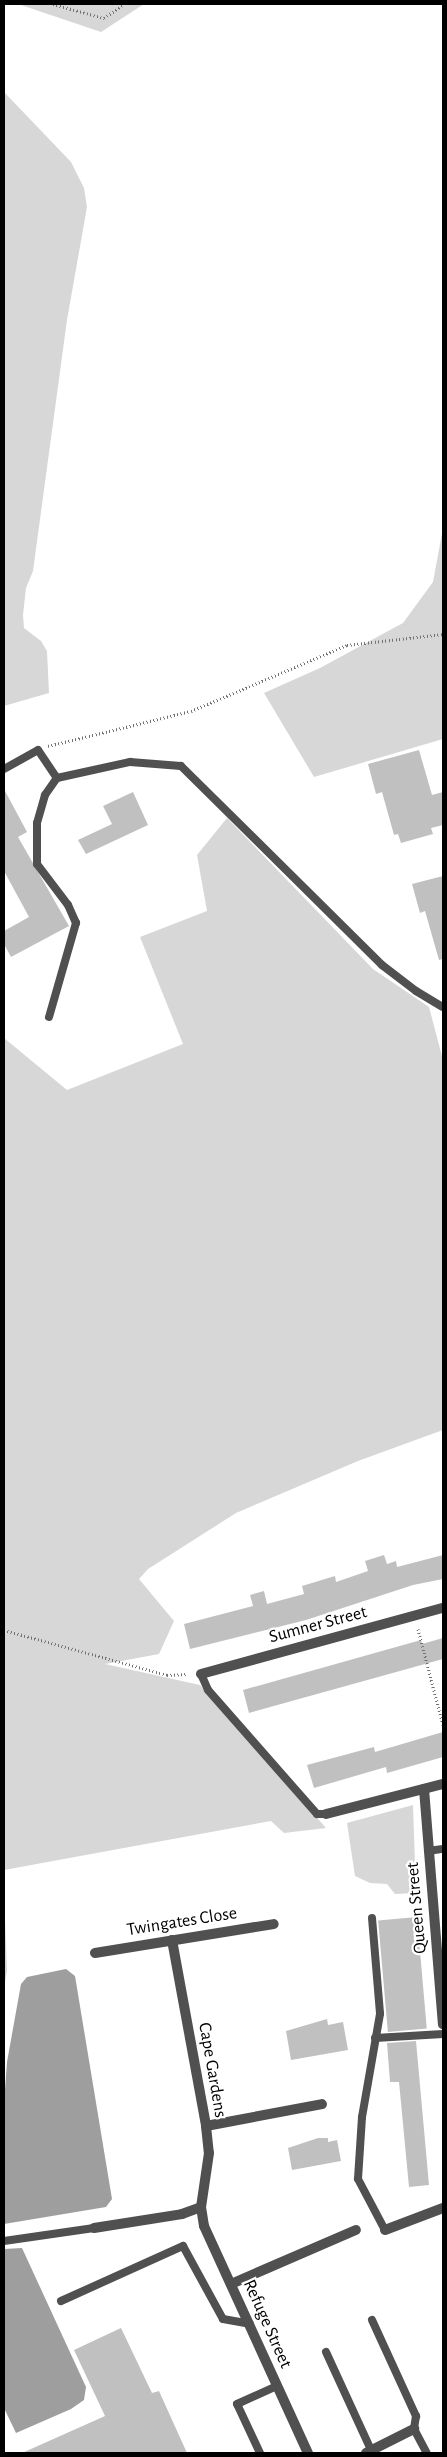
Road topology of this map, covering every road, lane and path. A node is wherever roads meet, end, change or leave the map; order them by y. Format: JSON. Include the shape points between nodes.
{"nodes":[{"id":1,"x":53,"y":4,"type":"edge"},
{"id":2,"x":124,"y":4,"type":"edge"},
{"id":3,"x":443,"y":634,"type":"edge"},
{"id":4,"x":38,"y":750,"type":"junction"},
{"id":5,"x":4,"y":769,"type":"edge"},
{"id":6,"x":56,"y":778,"type":"junction"},
{"id":7,"x":443,"y":1006,"type":"edge"},
{"id":8,"x":49,"y":1017,"type":"dead end"},
{"id":9,"x":443,"y":1608,"type":"edge"},
{"id":10,"x":414,"y":1616,"type":"junction"},
{"id":11,"x":4,"y":1630,"type":"edge"},
{"id":12,"x":201,"y":1674,"type":"junction"},
{"id":13,"x":443,"y":1725,"type":"edge"},
{"id":14,"x":443,"y":1784,"type":"edge"},
{"id":15,"x":424,"y":1789,"type":"junction"},
{"id":16,"x":326,"y":1814,"type":"joint"},
{"id":17,"x":443,"y":1849,"type":"edge"},
{"id":18,"x":428,"y":1852,"type":"junction"},
{"id":19,"x":372,"y":1918,"type":"dead end"},
{"id":20,"x":274,"y":1924,"type":"dead end"},
{"id":21,"x":172,"y":1940,"type":"junction"},
{"id":22,"x":95,"y":1953,"type":"dead end"},
{"id":23,"x":443,"y":2023,"type":"edge"},
{"id":24,"x":443,"y":2034,"type":"edge"},
{"id":25,"x":376,"y":2038,"type":"junction"},
{"id":26,"x":322,"y":2104,"type":"dead end"},
{"id":27,"x":206,"y":2126,"type":"junction"},
{"id":28,"x":201,"y":2207,"type":"junction"},
{"id":29,"x":443,"y":2208,"type":"edge"},
{"id":30,"x":94,"y":2228,"type":"joint"},
{"id":31,"x":356,"y":2230,"type":"dead end"},
{"id":32,"x":385,"y":2230,"type":"joint"},
{"id":33,"x":4,"y":2241,"type":"edge"},
{"id":34,"x":231,"y":2284,"type":"junction"},
{"id":35,"x":61,"y":2301,"type":"dead end"},
{"id":36,"x":372,"y":2320,"type":"dead end"},
{"id":37,"x":250,"y":2324,"type":"junction"},
{"id":38,"x":326,"y":2352,"type":"dead end"},
{"id":39,"x":277,"y":2386,"type":"junction"},
{"id":40,"x":414,"y":2429,"type":"junction"},
{"id":41,"x":368,"y":2452,"type":"edge"},
{"id":42,"x":260,"y":2453,"type":"edge"},
{"id":43,"x":308,"y":2453,"type":"edge"},
{"id":44,"x":427,"y":2453,"type":"edge"}],
"edges":[{"from":1,"to":2,"type":"path","via":[[104,18]]},
{"from":3,"to":4,"type":"path","via":[[347,645],[191,711],[58,741]]},
{"from":4,"to":5,"type":"lane"},
{"from":4,"to":6,"type":"lane"},
{"from":6,"to":7,"type":"lane","via":[[130,762],[181,766],[382,965],[416,991]]},
{"from":6,"to":8,"type":"lane","via":[[46,795],[37,823],[37,864],[68,905],[76,923]]},
{"from":9,"to":10,"type":"street","name":"Sumner Street"},
{"from":10,"to":12,"type":"street","name":"Sumner Street"},
{"from":10,"to":13,"type":"path"},
{"from":11,"to":12,"type":"path","via":[[167,1675]]},
{"from":12,"to":16,"type":"lane","via":[[208,1690],[317,1814]]},
{"from":14,"to":15,"type":"street"},
{"from":15,"to":16,"type":"street"},
{"from":15,"to":18,"type":"street","name":"Queen Street"},
{"from":17,"to":18,"type":"lane"},
{"from":18,"to":23,"type":"street","name":"Queen Street"},
{"from":19,"to":25,"type":"lane","via":[[380,2014]]},
{"from":20,"to":21,"type":"street","name":"Twingates Close"},
{"from":21,"to":22,"type":"street","name":"Twingates Close"},
{"from":21,"to":27,"type":"street","name":"Cape Gardens"},
{"from":24,"to":25,"type":"lane"},
{"from":25,"to":32,"type":"lane","via":[[362,2118],[358,2179]]},
{"from":26,"to":27,"type":"street"},
{"from":27,"to":28,"type":"street","name":"Cape Gardens","via":[[209,2153]]},
{"from":28,"to":30,"type":"street","via":[[182,2214]]},
{"from":28,"to":34,"type":"street","name":"Refuge Street","via":[[204,2226]]},
{"from":29,"to":32,"type":"street"},
{"from":30,"to":33,"type":"lane"},
{"from":31,"to":34,"type":"street"},
{"from":34,"to":37,"type":"street","name":"Refuge Street"},
{"from":35,"to":37,"type":"lane","via":[[184,2246],[223,2319]]},
{"from":36,"to":40,"type":"lane","via":[[416,2416]]},
{"from":37,"to":39,"type":"street","name":"Refuge Street"},
{"from":38,"to":41,"type":"lane"},
{"from":39,"to":42,"type":"lane","via":[[237,2404]]},
{"from":39,"to":43,"type":"street","name":"Refuge Street"},
{"from":40,"to":41,"type":"street"},
{"from":40,"to":44,"type":"lane"}]}
